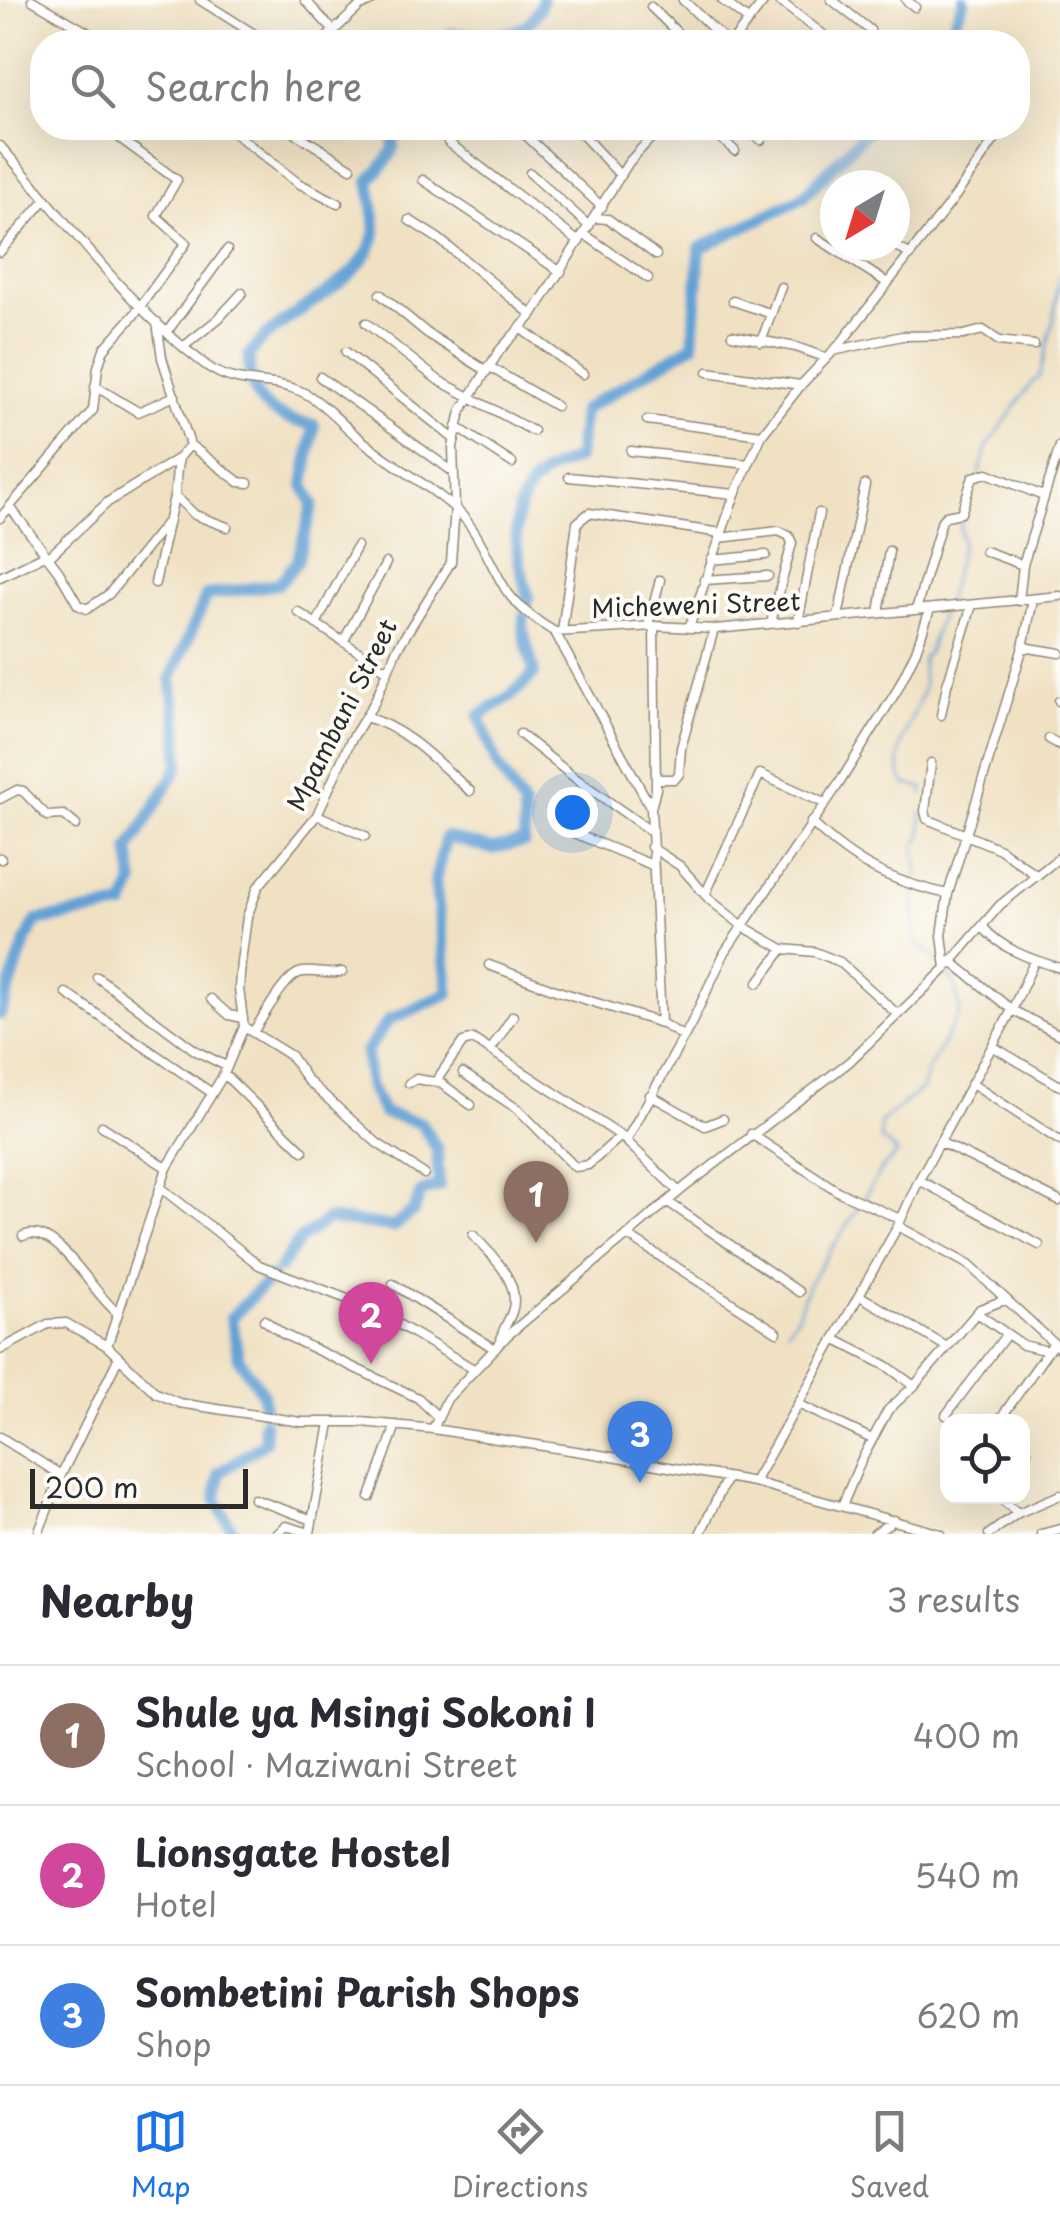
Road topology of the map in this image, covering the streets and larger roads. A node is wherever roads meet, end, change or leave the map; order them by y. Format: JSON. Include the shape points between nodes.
{"nodes":[{"id":1,"x":32,"y":0,"type":"edge"},
{"id":2,"x":200,"y":0,"type":"edge"},
{"id":3,"x":305,"y":0,"type":"edge"},
{"id":4,"x":373,"y":0,"type":"edge"},
{"id":5,"x":683,"y":0,"type":"edge"},
{"id":6,"x":722,"y":0,"type":"edge"},
{"id":7,"x":765,"y":0,"type":"edge"},
{"id":8,"x":778,"y":0,"type":"edge"},
{"id":9,"x":832,"y":0,"type":"edge"},
{"id":10,"x":906,"y":0,"type":"edge"},
{"id":11,"x":914,"y":7,"type":"dead end"},
{"id":12,"x":652,"y":8,"type":"dead end"},
{"id":13,"x":749,"y":21,"type":"junction"},
{"id":14,"x":83,"y":30,"type":"edge"},
{"id":15,"x":247,"y":30,"type":"edge"},
{"id":16,"x":332,"y":30,"type":"joint"},
{"id":17,"x":675,"y":30,"type":"edge"},
{"id":18,"x":717,"y":30,"type":"edge"},
{"id":19,"x":741,"y":30,"type":"edge"},
{"id":20,"x":817,"y":30,"type":"edge"},
{"id":21,"x":870,"y":30,"type":"dead end"},
{"id":22,"x":123,"y":140,"type":"edge"},
{"id":23,"x":247,"y":140,"type":"edge"},
{"id":24,"x":306,"y":140,"type":"edge"},
{"id":25,"x":531,"y":140,"type":"edge"},
{"id":26,"x":587,"y":140,"type":"edge"},
{"id":27,"x":649,"y":140,"type":"edge"},
{"id":28,"x":723,"y":140,"type":"edge"},
{"id":29,"x":994,"y":140,"type":"edge"},
{"id":30,"x":448,"y":142,"type":"dead end"},
{"id":31,"x":0,"y":146,"type":"edge"},
{"id":32,"x":735,"y":151,"type":"dead end"},
{"id":33,"x":351,"y":168,"type":"dead end"},
{"id":34,"x":530,"y":173,"type":"dead end"},
{"id":35,"x":621,"y":176,"type":"junction"},
{"id":36,"x":423,"y":180,"type":"dead end"},
{"id":37,"x":45,"y":200,"type":"junction"},
{"id":38,"x":338,"y":203,"type":"dead end"},
{"id":39,"x":602,"y":207,"type":"junction"},
{"id":40,"x":409,"y":220,"type":"dead end"},
{"id":41,"x":587,"y":230,"type":"junction"},
{"id":42,"x":817,"y":238,"type":"dead end"},
{"id":43,"x":227,"y":250,"type":"dead end"},
{"id":44,"x":0,"y":252,"type":"edge"},
{"id":45,"x":910,"y":253,"type":"edge"},
{"id":46,"x":656,"y":255,"type":"dead end"},
{"id":47,"x":904,"y":260,"type":"edge"},
{"id":48,"x":561,"y":272,"type":"junction"},
{"id":49,"x":648,"y":278,"type":"dead end"},
{"id":50,"x":886,"y":282,"type":"junction"},
{"id":51,"x":781,"y":287,"type":"dead end"},
{"id":52,"x":242,"y":293,"type":"dead end"},
{"id":53,"x":380,"y":294,"type":"dead end"},
{"id":54,"x":733,"y":301,"type":"dead end"},
{"id":55,"x":140,"y":306,"type":"junction"},
{"id":56,"x":769,"y":313,"type":"junction"},
{"id":57,"x":532,"y":315,"type":"junction"},
{"id":58,"x":157,"y":322,"type":"junction"},
{"id":59,"x":366,"y":324,"type":"dead end"},
{"id":60,"x":520,"y":328,"type":"junction"},
{"id":61,"x":167,"y":332,"type":"junction"},
{"id":62,"x":732,"y":335,"type":"dead end"},
{"id":63,"x":761,"y":342,"type":"junction"},
{"id":64,"x":1034,"y":345,"type":"dead end"},
{"id":65,"x":183,"y":347,"type":"junction"},
{"id":66,"x":346,"y":352,"type":"dead end"},
{"id":67,"x":830,"y":355,"type":"junction"},
{"id":68,"x":486,"y":368,"type":"junction"},
{"id":69,"x":708,"y":372,"type":"dead end"},
{"id":70,"x":583,"y":374,"type":"dead end"},
{"id":71,"x":320,"y":378,"type":"dead end"},
{"id":72,"x":801,"y":385,"type":"junction"},
{"id":73,"x":96,"y":386,"type":"junction"},
{"id":74,"x":175,"y":396,"type":"junction"},
{"id":75,"x":468,"y":398,"type":"junction"},
{"id":76,"x":556,"y":406,"type":"dead end"},
{"id":77,"x":646,"y":420,"type":"dead end"},
{"id":78,"x":457,"y":427,"type":"junction"},
{"id":79,"x":533,"y":431,"type":"dead end"},
{"id":80,"x":762,"y":435,"type":"junction"},
{"id":81,"x":454,"y":439,"type":"junction"},
{"id":82,"x":190,"y":445,"type":"junction"},
{"id":83,"x":1060,"y":446,"type":"edge"},
{"id":84,"x":630,"y":450,"type":"dead end"},
{"id":85,"x":179,"y":458,"type":"junction"},
{"id":86,"x":512,"y":464,"type":"dead end"},
{"id":87,"x":748,"y":464,"type":"junction"},
{"id":88,"x":452,"y":472,"type":"junction"},
{"id":89,"x":568,"y":476,"type":"dead end"},
{"id":90,"x":248,"y":483,"type":"dead end"},
{"id":91,"x":865,"y":486,"type":"dead end"},
{"id":92,"x":736,"y":494,"type":"junction"},
{"id":93,"x":174,"y":495,"type":"junction"},
{"id":94,"x":1043,"y":496,"type":"junction"},
{"id":95,"x":10,"y":508,"type":"junction"},
{"id":96,"x":455,"y":508,"type":"junction"},
{"id":97,"x":819,"y":513,"type":"dead end"},
{"id":98,"x":0,"y":518,"type":"edge"},
{"id":99,"x":168,"y":521,"type":"junction"},
{"id":100,"x":227,"y":527,"type":"dead end"},
{"id":101,"x":720,"y":536,"type":"junction"},
{"id":102,"x":357,"y":546,"type":"dead end"},
{"id":103,"x":890,"y":551,"type":"dead end"},
{"id":104,"x":985,"y":552,"type":"dead end"},
{"id":105,"x":766,"y":555,"type":"dead end"},
{"id":106,"x":47,"y":556,"type":"junction"},
{"id":107,"x":711,"y":560,"type":"junction"},
{"id":108,"x":386,"y":563,"type":"dead end"},
{"id":109,"x":1023,"y":565,"type":"junction"},
{"id":110,"x":768,"y":576,"type":"dead end"},
{"id":111,"x":0,"y":577,"type":"edge"},
{"id":112,"x":660,"y":580,"type":"dead end"},
{"id":113,"x":704,"y":580,"type":"junction"},
{"id":114,"x":155,"y":583,"type":"dead end"},
{"id":115,"x":1060,"y":596,"type":"edge"},
{"id":116,"x":1033,"y":600,"type":"junction"},
{"id":117,"x":1019,"y":601,"type":"junction"},
{"id":118,"x":972,"y":605,"type":"junction"},
{"id":119,"x":930,"y":609,"type":"junction"},
{"id":120,"x":916,"y":610,"type":"junction"},
{"id":121,"x":298,"y":612,"type":"dead end"},
{"id":122,"x":879,"y":613,"type":"junction"},
{"id":123,"x":838,"y":617,"type":"junction"},
{"id":124,"x":798,"y":622,"type":"junction"},
{"id":125,"x":770,"y":623,"type":"junction"},
{"id":126,"x":316,"y":624,"type":"junction"},
{"id":127,"x":651,"y":626,"type":"junction"},
{"id":128,"x":689,"y":628,"type":"junction"},
{"id":129,"x":714,"y":629,"type":"junction"},
{"id":130,"x":558,"y":631,"type":"junction"},
{"id":131,"x":343,"y":642,"type":"junction"},
{"id":132,"x":1023,"y":647,"type":"junction"},
{"id":133,"x":1060,"y":653,"type":"edge"},
{"id":134,"x":388,"y":671,"type":"junction"},
{"id":135,"x":941,"y":716,"type":"dead end"},
{"id":136,"x":365,"y":717,"type":"junction"},
{"id":137,"x":520,"y":734,"type":"dead end"},
{"id":138,"x":1048,"y":738,"type":"dead end"},
{"id":139,"x":1060,"y":745,"type":"edge"},
{"id":140,"x":930,"y":763,"type":"dead end"},
{"id":141,"x":656,"y":779,"type":"junction"},
{"id":142,"x":470,"y":792,"type":"dead end"},
{"id":143,"x":0,"y":800,"type":"edge"},
{"id":144,"x":824,"y":804,"type":"junction"},
{"id":145,"x":651,"y":808,"type":"junction"},
{"id":146,"x":316,"y":814,"type":"junction"},
{"id":147,"x":811,"y":822,"type":"junction"},
{"id":148,"x":76,"y":825,"type":"dead end"},
{"id":149,"x":562,"y":828,"type":"dead end"},
{"id":150,"x":652,"y":832,"type":"junction"},
{"id":151,"x":966,"y":834,"type":"junction"},
{"id":152,"x":365,"y":836,"type":"dead end"},
{"id":153,"x":652,"y":847,"type":"junction"},
{"id":154,"x":1059,"y":860,"type":"edge"},
{"id":155,"x":652,"y":865,"type":"junction"},
{"id":156,"x":1036,"y":875,"type":"junction"},
{"id":157,"x":704,"y":894,"type":"junction"},
{"id":158,"x":948,"y":894,"type":"junction"},
{"id":159,"x":984,"y":923,"type":"junction"},
{"id":160,"x":744,"y":927,"type":"junction"},
{"id":161,"x":783,"y":949,"type":"junction"},
{"id":162,"x":1060,"y":956,"type":"edge"},
{"id":163,"x":1035,"y":960,"type":"junction"},
{"id":164,"x":488,"y":965,"type":"dead end"},
{"id":165,"x":946,"y":967,"type":"junction"},
{"id":166,"x":1056,"y":967,"type":"edge"},
{"id":167,"x":342,"y":972,"type":"dead end"},
{"id":168,"x":98,"y":977,"type":"dead end"},
{"id":169,"x":758,"y":983,"type":"dead end"},
{"id":170,"x":66,"y":994,"type":"dead end"},
{"id":171,"x":211,"y":999,"type":"dead end"},
{"id":172,"x":1012,"y":1010,"type":"junction"},
{"id":173,"x":896,"y":1013,"type":"junction"},
{"id":174,"x":513,"y":1016,"type":"dead end"},
{"id":175,"x":661,"y":1022,"type":"junction"},
{"id":176,"x":247,"y":1025,"type":"junction"},
{"id":177,"x":683,"y":1036,"type":"junction"},
{"id":178,"x":1060,"y":1036,"type":"edge"},
{"id":179,"x":992,"y":1046,"type":"junction"},
{"id":180,"x":490,"y":1051,"type":"junction"},
{"id":181,"x":225,"y":1070,"type":"junction"},
{"id":182,"x":464,"y":1073,"type":"dead end"},
{"id":183,"x":436,"y":1081,"type":"junction"},
{"id":184,"x":409,"y":1083,"type":"dead end"},
{"id":185,"x":972,"y":1084,"type":"junction"},
{"id":186,"x":1060,"y":1086,"type":"edge"},
{"id":187,"x":212,"y":1094,"type":"junction"},
{"id":188,"x":650,"y":1095,"type":"junction"},
{"id":189,"x":471,"y":1104,"type":"dead end"},
{"id":190,"x":723,"y":1119,"type":"dead end"},
{"id":191,"x":102,"y":1126,"type":"dead end"},
{"id":192,"x":751,"y":1134,"type":"junction"},
{"id":193,"x":624,"y":1138,"type":"junction"},
{"id":194,"x":1060,"y":1141,"type":"edge"},
{"id":195,"x":940,"y":1142,"type":"junction"},
{"id":196,"x":302,"y":1150,"type":"dead end"},
{"id":197,"x":168,"y":1168,"type":"junction"},
{"id":198,"x":424,"y":1174,"type":"dead end"},
{"id":199,"x":919,"y":1180,"type":"junction"},
{"id":200,"x":160,"y":1187,"type":"junction"},
{"id":201,"x":682,"y":1189,"type":"junction"},
{"id":202,"x":668,"y":1202,"type":"junction"},
{"id":203,"x":1060,"y":1202,"type":"edge"},
{"id":204,"x":899,"y":1223,"type":"junction"},
{"id":205,"x":627,"y":1234,"type":"junction"},
{"id":206,"x":473,"y":1235,"type":"dead end"},
{"id":207,"x":23,"y":1236,"type":"dead end"},
{"id":208,"x":1039,"y":1245,"type":"dead end"},
{"id":209,"x":393,"y":1284,"type":"dead end"},
{"id":210,"x":799,"y":1292,"type":"dead end"},
{"id":211,"x":860,"y":1296,"type":"junction"},
{"id":212,"x":1005,"y":1300,"type":"junction"},
{"id":213,"x":118,"y":1312,"type":"junction"},
{"id":214,"x":977,"y":1313,"type":"junction"},
{"id":215,"x":264,"y":1320,"type":"dead end"},
{"id":216,"x":778,"y":1332,"type":"dead end"},
{"id":217,"x":1006,"y":1335,"type":"junction"},
{"id":218,"x":834,"y":1339,"type":"junction"},
{"id":219,"x":498,"y":1345,"type":"junction"},
{"id":220,"x":106,"y":1346,"type":"junction"},
{"id":221,"x":948,"y":1347,"type":"junction"},
{"id":222,"x":1054,"y":1348,"type":"edge"},
{"id":223,"x":0,"y":1350,"type":"edge"},
{"id":224,"x":118,"y":1359,"type":"junction"},
{"id":225,"x":475,"y":1370,"type":"junction"},
{"id":226,"x":914,"y":1386,"type":"junction"},
{"id":227,"x":798,"y":1404,"type":"junction"},
{"id":228,"x":947,"y":1414,"type":"edge"},
{"id":229,"x":1004,"y":1414,"type":"edge"},
{"id":230,"x":437,"y":1416,"type":"junction"},
{"id":231,"x":330,"y":1423,"type":"junction"},
{"id":232,"x":396,"y":1425,"type":"junction"},
{"id":233,"x":433,"y":1429,"type":"junction"},
{"id":234,"x":0,"y":1437,"type":"edge"},
{"id":235,"x":872,"y":1438,"type":"junction"},
{"id":236,"x":61,"y":1475,"type":"junction"},
{"id":237,"x":727,"y":1478,"type":"junction"},
{"id":238,"x":754,"y":1482,"type":"junction"},
{"id":239,"x":1060,"y":1495,"type":"edge"},
{"id":240,"x":370,"y":1497,"type":"dead end"},
{"id":241,"x":254,"y":1499,"type":"dead end"},
{"id":242,"x":1007,"y":1504,"type":"edge"},
{"id":243,"x":842,"y":1506,"type":"junction"},
{"id":244,"x":1018,"y":1513,"type":"junction"},
{"id":245,"x":310,"y":1520,"type":"junction"},
{"id":246,"x":894,"y":1520,"type":"junction"},
{"id":247,"x":1060,"y":1529,"type":"edge"},
{"id":248,"x":38,"y":1534,"type":"edge"},
{"id":249,"x":277,"y":1534,"type":"edge"},
{"id":250,"x":700,"y":1534,"type":"edge"},
{"id":251,"x":874,"y":1534,"type":"edge"},
{"id":252,"x":942,"y":1534,"type":"edge"},
{"id":253,"x":989,"y":1534,"type":"edge"},
{"id":254,"x":1041,"y":1534,"type":"edge"}],
"edges":[{"from":1,"to":14,"type":"street"},
{"from":2,"to":15,"type":"street"},
{"from":3,"to":16,"type":"street"},
{"from":4,"to":16,"type":"street"},
{"from":5,"to":18,"type":"street"},
{"from":6,"to":13,"type":"street"},
{"from":7,"to":13,"type":"street"},
{"from":8,"to":20,"type":"street"},
{"from":9,"to":21,"type":"street"},
{"from":10,"to":11,"type":"street"},
{"from":12,"to":17,"type":"street"},
{"from":13,"to":19,"type":"street"},
{"from":22,"to":55,"type":"street","via":[[178,180],[156,216],[186,244]]},
{"from":23,"to":38,"type":"street","via":[[298,183]]},
{"from":24,"to":33,"type":"street"},
{"from":25,"to":39,"type":"street"},
{"from":26,"to":35,"type":"street"},
{"from":27,"to":35,"type":"street","name":"Mpambani Street"},
{"from":28,"to":32,"type":"street"},
{"from":29,"to":45,"type":"street"},
{"from":30,"to":41,"type":"street"},
{"from":31,"to":37,"type":"street"},
{"from":34,"to":41,"type":"street"},
{"from":35,"to":39,"type":"street","name":"Mpambani Street"},
{"from":36,"to":48,"type":"street"},
{"from":37,"to":44,"type":"street"},
{"from":37,"to":55,"type":"street"},
{"from":39,"to":41,"type":"street","name":"Mpambani Street"},
{"from":40,"to":57,"type":"street"},
{"from":41,"to":46,"type":"street","via":[[608,219]]},
{"from":41,"to":48,"type":"street","name":"Mpambani Street"},
{"from":41,"to":49,"type":"street"},
{"from":42,"to":50,"type":"street"},
{"from":43,"to":61,"type":"street"},
{"from":47,"to":50,"type":"street"},
{"from":48,"to":57,"type":"street","name":"Mpambani Street"},
{"from":50,"to":67,"type":"street"},
{"from":51,"to":56,"type":"street"},
{"from":52,"to":65,"type":"street"},
{"from":53,"to":68,"type":"street"},
{"from":54,"to":56,"type":"street"},
{"from":55,"to":58,"type":"street"},
{"from":55,"to":73,"type":"street","via":[[104,349]]},
{"from":56,"to":63,"type":"street"},
{"from":57,"to":60,"type":"street","name":"Mpambani Street"},
{"from":58,"to":61,"type":"street"},
{"from":58,"to":74,"type":"street"},
{"from":59,"to":75,"type":"street"},
{"from":60,"to":68,"type":"street","name":"Mpambani Street"},
{"from":60,"to":70,"type":"street"},
{"from":61,"to":65,"type":"street"},
{"from":62,"to":63,"type":"street"},
{"from":63,"to":67,"type":"street"},
{"from":64,"to":67,"type":"street","via":[[999,341],[984,330],[902,336]]},
{"from":65,"to":96,"type":"street","via":[[224,377],[302,392]]},
{"from":66,"to":81,"type":"street"},
{"from":67,"to":72,"type":"street"},
{"from":68,"to":75,"type":"street","name":"Mpambani Street"},
{"from":68,"to":76,"type":"street"},
{"from":69,"to":72,"type":"street"},
{"from":71,"to":88,"type":"street"},
{"from":72,"to":80,"type":"street"},
{"from":73,"to":74,"type":"street","via":[[138,412]]},
{"from":73,"to":95,"type":"street","via":[[93,410]]},
{"from":74,"to":82,"type":"street"},
{"from":75,"to":78,"type":"street","name":"Mpambani Street"},
{"from":75,"to":79,"type":"street"},
{"from":77,"to":80,"type":"street"},
{"from":78,"to":81,"type":"street","name":"Mpambani Street"},
{"from":78,"to":86,"type":"street"},
{"from":80,"to":87,"type":"street"},
{"from":81,"to":88,"type":"street","name":"Mpambani Street"},
{"from":82,"to":85,"type":"street"},
{"from":82,"to":90,"type":"street"},
{"from":83,"to":94,"type":"street"},
{"from":84,"to":87,"type":"street"},
{"from":85,"to":93,"type":"street"},
{"from":85,"to":106,"type":"street","via":[[108,502]]},
{"from":87,"to":92,"type":"street"},
{"from":88,"to":96,"type":"street","name":"Mpambani Street"},
{"from":89,"to":92,"type":"street"},
{"from":91,"to":123,"type":"street"},
{"from":92,"to":101,"type":"street"},
{"from":93,"to":99,"type":"street"},
{"from":93,"to":100,"type":"street","via":[[196,515]]},
{"from":94,"to":109,"type":"street"},
{"from":94,"to":120,"type":"street","via":[[979,474],[970,480],[961,513],[942,520]]},
{"from":95,"to":98,"type":"street"},
{"from":95,"to":106,"type":"street"},
{"from":96,"to":130,"type":"street","via":[[512,599]]},
{"from":96,"to":134,"type":"street","name":"Mpambani Street","via":[[451,562]]},
{"from":97,"to":124,"type":"street"},
{"from":99,"to":106,"type":"street","via":[[87,610]]},
{"from":99,"to":114,"type":"street"},
{"from":101,"to":107,"type":"street"},
{"from":101,"to":125,"type":"street","via":[[790,536]]},
{"from":101,"to":130,"type":"street","via":[[582,516]]},
{"from":102,"to":126,"type":"street"},
{"from":103,"to":122,"type":"street"},
{"from":104,"to":109,"type":"street"},
{"from":105,"to":107,"type":"street"},
{"from":106,"to":111,"type":"street"},
{"from":107,"to":113,"type":"street"},
{"from":108,"to":131,"type":"street"},
{"from":109,"to":117,"type":"street"},
{"from":110,"to":113,"type":"street"},
{"from":112,"to":127,"type":"street"},
{"from":113,"to":128,"type":"street"},
{"from":115,"to":116,"type":"street","name":"Micheweni Street"},
{"from":116,"to":117,"type":"street","name":"Micheweni Street"},
{"from":116,"to":132,"type":"street"},
{"from":117,"to":118,"type":"street","name":"Micheweni Street"},
{"from":118,"to":119,"type":"street","name":"Micheweni Street"},
{"from":118,"to":135,"type":"street"},
{"from":119,"to":120,"type":"street","name":"Micheweni Street"},
{"from":119,"to":144,"type":"street","via":[[896,692]]},
{"from":120,"to":122,"type":"street","name":"Micheweni Street"},
{"from":121,"to":126,"type":"street"},
{"from":122,"to":123,"type":"street","name":"Micheweni Street"},
{"from":123,"to":124,"type":"street","name":"Micheweni Street"},
{"from":124,"to":125,"type":"street","name":"Micheweni Street"},
{"from":125,"to":129,"type":"street","name":"Micheweni Street"},
{"from":126,"to":131,"type":"street"},
{"from":127,"to":128,"type":"street","name":"Micheweni Street"},
{"from":127,"to":130,"type":"street","name":"Micheweni Street"},
{"from":127,"to":141,"type":"street"},
{"from":128,"to":129,"type":"street","name":"Micheweni Street"},
{"from":129,"to":141,"type":"street","via":[[679,774]]},
{"from":130,"to":145,"type":"street"},
{"from":131,"to":134,"type":"street"},
{"from":132,"to":133,"type":"street"},
{"from":132,"to":151,"type":"street"},
{"from":134,"to":136,"type":"street","name":"Mpambani Street"},
{"from":136,"to":142,"type":"street","via":[[408,737]]},
{"from":136,"to":146,"type":"street","name":"Mpambani Street"},
{"from":137,"to":150,"type":"street"},
{"from":138,"to":139,"type":"street"},
{"from":140,"to":151,"type":"street","via":[[926,816]]},
{"from":141,"to":145,"type":"street"},
{"from":143,"to":148,"type":"street","via":[[23,791],[47,816],[64,815]]},
{"from":144,"to":147,"type":"street"},
{"from":144,"to":157,"type":"street","via":[[760,774]]},
{"from":145,"to":150,"type":"street"},
{"from":146,"to":152,"type":"street"},
{"from":146,"to":176,"type":"street","name":"Mpambani Street","via":[[251,904],[241,962]]},
{"from":147,"to":158,"type":"street","via":[[875,872]]},
{"from":147,"to":160,"type":"street"},
{"from":149,"to":155,"type":"street"},
{"from":150,"to":153,"type":"street"},
{"from":151,"to":156,"type":"street"},
{"from":151,"to":158,"type":"street"},
{"from":153,"to":155,"type":"street"},
{"from":153,"to":157,"type":"street"},
{"from":154,"to":156,"type":"street"},
{"from":155,"to":175,"type":"street"},
{"from":156,"to":159,"type":"street"},
{"from":157,"to":160,"type":"street"},
{"from":158,"to":165,"type":"street"},
{"from":159,"to":163,"type":"street","via":[[992,937]]},
{"from":159,"to":165,"type":"street"},
{"from":160,"to":161,"type":"street"},
{"from":160,"to":177,"type":"street"},
{"from":161,"to":169,"type":"street"},
{"from":161,"to":173,"type":"street","via":[[840,962]]},
{"from":162,"to":166,"type":"street"},
{"from":163,"to":166,"type":"street"},
{"from":163,"to":172,"type":"street"},
{"from":164,"to":175,"type":"street"},
{"from":165,"to":172,"type":"street"},
{"from":165,"to":173,"type":"street"},
{"from":167,"to":176,"type":"street","via":[[290,977]]},
{"from":168,"to":181,"type":"street"},
{"from":170,"to":187,"type":"street"},
{"from":171,"to":176,"type":"street"},
{"from":172,"to":178,"type":"street"},
{"from":172,"to":179,"type":"street"},
{"from":173,"to":192,"type":"street","via":[[841,1069]]},
{"from":174,"to":180,"type":"street"},
{"from":175,"to":177,"type":"street"},
{"from":176,"to":181,"type":"street","name":"Mpambani Street"},
{"from":176,"to":198,"type":"street","via":[[291,1056],[307,1080],[387,1152]]},
{"from":177,"to":188,"type":"street"},
{"from":179,"to":185,"type":"street"},
{"from":179,"to":186,"type":"street"},
{"from":180,"to":183,"type":"street","via":[[467,1038]]},
{"from":180,"to":193,"type":"street"},
{"from":181,"to":187,"type":"street","name":"Mpambani Street"},
{"from":181,"to":196,"type":"street"},
{"from":182,"to":193,"type":"street","via":[[519,1110],[575,1168]]},
{"from":183,"to":184,"type":"street"},
{"from":183,"to":189,"type":"street"},
{"from":185,"to":194,"type":"street"},
{"from":185,"to":195,"type":"street"},
{"from":187,"to":197,"type":"street","name":"Mpambani Street"},
{"from":188,"to":190,"type":"street","via":[[705,1126]]},
{"from":188,"to":193,"type":"street"},
{"from":191,"to":197,"type":"street"},
{"from":192,"to":201,"type":"street"},
{"from":192,"to":204,"type":"street"},
{"from":193,"to":201,"type":"street"},
{"from":195,"to":199,"type":"street"},
{"from":195,"to":203,"type":"street"},
{"from":197,"to":200,"type":"street","name":"Mpambani Street"},
{"from":199,"to":204,"type":"street"},
{"from":199,"to":208,"type":"street"},
{"from":200,"to":213,"type":"street","name":"Mpambani Street"},
{"from":200,"to":225,"type":"street","via":[[259,1265],[373,1308]]},
{"from":201,"to":202,"type":"street"},
{"from":202,"to":205,"type":"street"},
{"from":202,"to":210,"type":"street"},
{"from":204,"to":211,"type":"street"},
{"from":204,"to":212,"type":"street","via":[[968,1265]]},
{"from":205,"to":216,"type":"street"},
{"from":205,"to":219,"type":"street"},
{"from":206,"to":219,"type":"street","via":[[514,1293]]},
{"from":207,"to":213,"type":"street","via":[[46,1238]]},
{"from":209,"to":219,"type":"street"},
{"from":211,"to":218,"type":"street"},
{"from":211,"to":221,"type":"street"},
{"from":212,"to":214,"type":"street"},
{"from":212,"to":222,"type":"street"},
{"from":213,"to":220,"type":"street","name":"Mpambani Street"},
{"from":214,"to":217,"type":"street"},
{"from":214,"to":221,"type":"street"},
{"from":215,"to":230,"type":"street","via":[[418,1398]]},
{"from":217,"to":222,"type":"street","via":[[1028,1348]]},
{"from":217,"to":228,"type":"street"},
{"from":218,"to":226,"type":"street"},
{"from":218,"to":227,"type":"street"},
{"from":219,"to":225,"type":"street"},
{"from":220,"to":223,"type":"street","via":[[57,1322]]},
{"from":220,"to":224,"type":"street"},
{"from":221,"to":226,"type":"street"},
{"from":222,"to":229,"type":"street"},
{"from":224,"to":231,"type":"street","via":[[170,1400]]},
{"from":224,"to":236,"type":"street"},
{"from":225,"to":230,"type":"street"},
{"from":226,"to":235,"type":"street","via":[[888,1410]]},
{"from":227,"to":235,"type":"street"},
{"from":227,"to":238,"type":"street"},
{"from":230,"to":233,"type":"street"},
{"from":231,"to":232,"type":"street"},
{"from":231,"to":245,"type":"street"},
{"from":232,"to":233,"type":"street"},
{"from":232,"to":240,"type":"street"},
{"from":233,"to":237,"type":"street"},
{"from":234,"to":236,"type":"street"},
{"from":235,"to":243,"type":"street"},
{"from":236,"to":248,"type":"street"},
{"from":237,"to":238,"type":"street"},
{"from":237,"to":250,"type":"street"},
{"from":238,"to":243,"type":"street"},
{"from":239,"to":244,"type":"street"},
{"from":241,"to":245,"type":"street"},
{"from":242,"to":244,"type":"street"},
{"from":243,"to":246,"type":"street"},
{"from":244,"to":253,"type":"street"},
{"from":245,"to":249,"type":"street","via":[[308,1534],[286,1526]]},
{"from":246,"to":251,"type":"street"},
{"from":246,"to":252,"type":"street"},
{"from":247,"to":254,"type":"street"}]}
